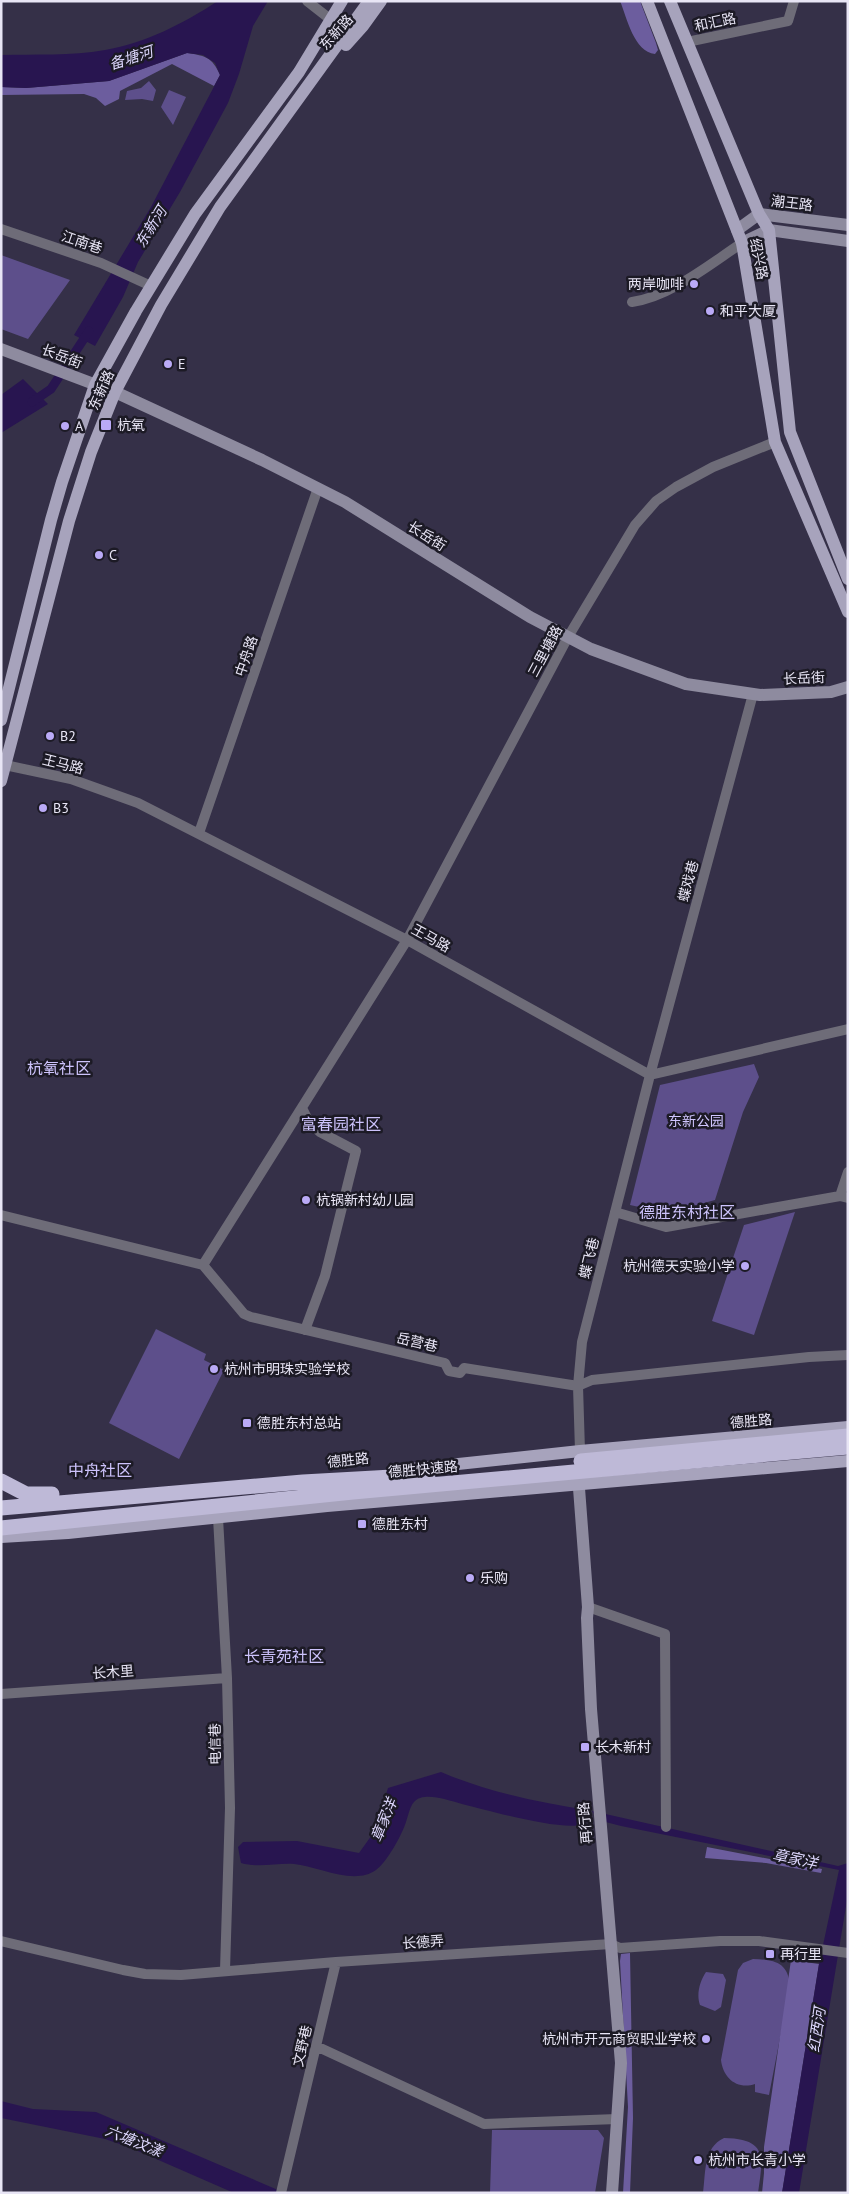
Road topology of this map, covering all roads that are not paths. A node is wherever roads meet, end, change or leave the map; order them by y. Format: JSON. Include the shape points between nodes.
{"nodes":[{"id":1,"x":306,"y":1,"type":"edge"},
{"id":2,"x":342,"y":1,"type":"edge"},
{"id":3,"x":352,"y":1,"type":"edge"},
{"id":4,"x":369,"y":1,"type":"edge"},
{"id":5,"x":381,"y":1,"type":"edge"},
{"id":6,"x":647,"y":1,"type":"edge"},
{"id":7,"x":670,"y":1,"type":"edge"},
{"id":8,"x":794,"y":1,"type":"edge"},
{"id":9,"x":330,"y":19,"type":"junction"},
{"id":10,"x":687,"y":42,"type":"junction"},
{"id":11,"x":299,"y":72,"type":"junction"},
{"id":12,"x":312,"y":82,"type":"junction"},
{"id":13,"x":759,"y":214,"type":"junction"},
{"id":14,"x":848,"y":225,"type":"edge"},
{"id":15,"x":1,"y":229,"type":"edge"},
{"id":16,"x":737,"y":230,"type":"junction"},
{"id":17,"x":769,"y":230,"type":"junction"},
{"id":18,"x":848,"y":241,"type":"edge"},
{"id":19,"x":742,"y":243,"type":"junction"},
{"id":20,"x":151,"y":286,"type":"junction"},
{"id":21,"x":632,"y":302,"type":"dead end"},
{"id":22,"x":1,"y":350,"type":"edge"},
{"id":23,"x":95,"y":385,"type":"junction"},
{"id":24,"x":115,"y":392,"type":"junction"},
{"id":25,"x":775,"y":442,"type":"junction"},
{"id":26,"x":318,"y":488,"type":"junction"},
{"id":27,"x":848,"y":579,"type":"edge"},
{"id":28,"x":848,"y":612,"type":"edge"},
{"id":29,"x":568,"y":637,"type":"junction"},
{"id":30,"x":848,"y":687,"type":"edge"},
{"id":31,"x":753,"y":694,"type":"junction"},
{"id":32,"x":1,"y":720,"type":"edge"},
{"id":33,"x":5,"y":765,"type":"junction"},
{"id":34,"x":1,"y":781,"type":"edge"},
{"id":35,"x":199,"y":833,"type":"junction"},
{"id":36,"x":407,"y":940,"type":"junction"},
{"id":37,"x":848,"y":1029,"type":"edge"},
{"id":38,"x":650,"y":1075,"type":"junction"},
{"id":39,"x":302,"y":1108,"type":"junction"},
{"id":40,"x":848,"y":1172,"type":"edge"},
{"id":41,"x":844,"y":1197,"type":"edge"},
{"id":42,"x":615,"y":1212,"type":"junction"},
{"id":43,"x":1,"y":1215,"type":"edge"},
{"id":44,"x":204,"y":1266,"type":"junction"},
{"id":45,"x":305,"y":1330,"type":"junction"},
{"id":46,"x":848,"y":1355,"type":"edge"},
{"id":47,"x":578,"y":1386,"type":"junction"},
{"id":48,"x":848,"y":1427,"type":"edge"},
{"id":49,"x":848,"y":1436,"type":"edge"},
{"id":50,"x":848,"y":1447,"type":"edge"},
{"id":51,"x":580,"y":1451,"type":"junction"},
{"id":52,"x":848,"y":1461,"type":"edge"},
{"id":53,"x":1,"y":1481,"type":"edge"},
{"id":54,"x":303,"y":1482,"type":"junction"},
{"id":55,"x":578,"y":1484,"type":"junction"},
{"id":56,"x":82,"y":1494,"type":"junction"},
{"id":57,"x":1,"y":1508,"type":"edge"},
{"id":58,"x":1,"y":1514,"type":"edge"},
{"id":59,"x":218,"y":1518,"type":"junction"},
{"id":60,"x":1,"y":1528,"type":"edge"},
{"id":61,"x":1,"y":1536,"type":"edge"},
{"id":62,"x":588,"y":1607,"type":"junction"},
{"id":63,"x":227,"y":1678,"type":"junction"},
{"id":64,"x":1,"y":1694,"type":"edge"},
{"id":65,"x":666,"y":1827,"type":"dead end"},
{"id":66,"x":1,"y":1941,"type":"edge"},
{"id":67,"x":611,"y":1944,"type":"junction"},
{"id":68,"x":848,"y":1953,"type":"edge"},
{"id":69,"x":336,"y":1962,"type":"junction"},
{"id":70,"x":226,"y":1970,"type":"junction"},
{"id":71,"x":316,"y":2046,"type":"junction"},
{"id":72,"x":618,"y":2119,"type":"junction"},
{"id":73,"x":281,"y":2193,"type":"edge"},
{"id":74,"x":612,"y":2193,"type":"edge"}],
"edges":[{"from":1,"to":9,"type":"street"},
{"from":2,"to":9,"type":"main road","name":"东新路"},
{"from":3,"to":11,"type":"main road","name":"东新路"},
{"from":4,"to":12,"type":"main road","name":"东新路"},
{"from":5,"to":12,"type":"main road","name":"东新路","via":[[363,26]]},
{"from":6,"to":16,"type":"main road","name":"绍兴路"},
{"from":7,"to":10,"type":"main road","name":"绍兴路"},
{"from":8,"to":10,"type":"street","name":"和汇路","via":[[788,20]]},
{"from":9,"to":11,"type":"main road","name":"东新路"},
{"from":10,"to":13,"type":"main road","name":"绍兴路"},
{"from":11,"to":20,"type":"main road","name":"东新路","via":[[196,214]]},
{"from":12,"to":24,"type":"main road","name":"东新路","via":[[220,207],[161,304]]},
{"from":13,"to":14,"type":"street","name":"潮王路"},
{"from":13,"to":16,"type":"street","name":"潮王路"},
{"from":13,"to":17,"type":"main road","name":"绍兴路"},
{"from":15,"to":20,"type":"street","name":"江南巷","via":[[101,263]]},
{"from":16,"to":19,"type":"main road","name":"绍兴路"},
{"from":17,"to":18,"type":"street"},
{"from":17,"to":19,"type":"street"},
{"from":17,"to":27,"type":"main road","name":"绍兴路","via":[[790,432]]},
{"from":19,"to":21,"type":"street","via":[[661,295]]},
{"from":19,"to":25,"type":"main road","name":"绍兴路"},
{"from":20,"to":23,"type":"main road","name":"东新路"},
{"from":22,"to":23,"type":"street","name":"长岳街"},
{"from":23,"to":24,"type":"street","name":"长岳街"},
{"from":23,"to":32,"type":"main road","name":"东新路","via":[[51,520]]},
{"from":24,"to":26,"type":"street","name":"长岳街"},
{"from":24,"to":33,"type":"main road","name":"东新路","via":[[69,521]]},
{"from":25,"to":28,"type":"main road","name":"绍兴路"},
{"from":25,"to":29,"type":"street","name":"三里塘路","via":[[713,467],[676,486],[656,501],[634,525]]},
{"from":26,"to":29,"type":"street","name":"长岳街","via":[[530,618]]},
{"from":26,"to":35,"type":"street","name":"中舟路"},
{"from":29,"to":31,"type":"street","name":"长岳街","via":[[591,649],[686,684]]},
{"from":29,"to":36,"type":"street","name":"三里塘路"},
{"from":30,"to":31,"type":"street","name":"长岳街","via":[[831,692]]},
{"from":31,"to":38,"type":"street","name":"蝶戏巷"},
{"from":33,"to":34,"type":"main road","name":"东新路"},
{"from":33,"to":35,"type":"street","name":"王马路","via":[[71,779],[121,795]]},
{"from":35,"to":36,"type":"street","name":"王马路"},
{"from":36,"to":38,"type":"street","name":"王马路"},
{"from":36,"to":39,"type":"street","name":"三里塘路"},
{"from":37,"to":38,"type":"street"},
{"from":38,"to":42,"type":"street","name":"蝶飞巷"},
{"from":39,"to":44,"type":"street","name":"三里塘路"},
{"from":39,"to":45,"type":"street","via":[[309,1122],[320,1132],[356,1152],[325,1276]]},
{"from":40,"to":41,"type":"street"},
{"from":41,"to":42,"type":"street","via":[[666,1227]]},
{"from":42,"to":47,"type":"street","name":"蝶飞巷","via":[[582,1342]]},
{"from":43,"to":44,"type":"street"},
{"from":44,"to":45,"type":"street","name":"岳营巷","via":[[244,1314]]},
{"from":45,"to":47,"type":"street","name":"岳营巷","via":[[445,1363],[449,1370],[460,1373],[464,1368]]},
{"from":46,"to":47,"type":"street","name":"岳营巷","via":[[592,1380]]},
{"from":47,"to":51,"type":"street","name":"蝶飞巷"},
{"from":48,"to":51,"type":"main road","name":"德胜路"},
{"from":49,"to":54,"type":"highway","name":"德胜快速路","via":[[438,1475]]},
{"from":50,"to":60,"type":"highway","name":"德胜快速路"},
{"from":51,"to":55,"type":"street","name":"再行路"},
{"from":51,"to":58,"type":"main road","name":"德胜路","via":[[321,1478],[81,1509]]},
{"from":52,"to":55,"type":"main road"},
{"from":53,"to":56,"type":"highway","via":[[34,1495]]},
{"from":54,"to":56,"type":"highway","via":[[274,1477]]},
{"from":54,"to":57,"type":"highway","name":"德胜快速路"},
{"from":55,"to":59,"type":"main road"},
{"from":55,"to":62,"type":"street","name":"再行路"},
{"from":56,"to":61,"type":"highway","via":[[29,1515],[10,1526]]},
{"from":59,"to":61,"type":"main road","via":[[68,1533]]},
{"from":59,"to":63,"type":"street","name":"电信巷"},
{"from":62,"to":65,"type":"street","via":[[665,1634]]},
{"from":62,"to":67,"type":"street","name":"再行路","via":[[591,1709]]},
{"from":63,"to":64,"type":"street","name":"长木里"},
{"from":63,"to":70,"type":"street","name":"电信巷","via":[[230,1818]]},
{"from":66,"to":70,"type":"street","name":"长德弄","via":[[145,1974],[181,1975]]},
{"from":67,"to":68,"type":"street","name":"长德弄","via":[[620,1948],[759,1940]]},
{"from":67,"to":69,"type":"street","name":"长德弄"},
{"from":67,"to":72,"type":"street","name":"再行路","via":[[621,2063]]},
{"from":69,"to":70,"type":"street","name":"长德弄"},
{"from":69,"to":71,"type":"street","name":"文野巷"},
{"from":71,"to":72,"type":"street","via":[[484,2124]]},
{"from":71,"to":73,"type":"street","name":"文野巷"},
{"from":72,"to":74,"type":"street","name":"再行路"}]}
